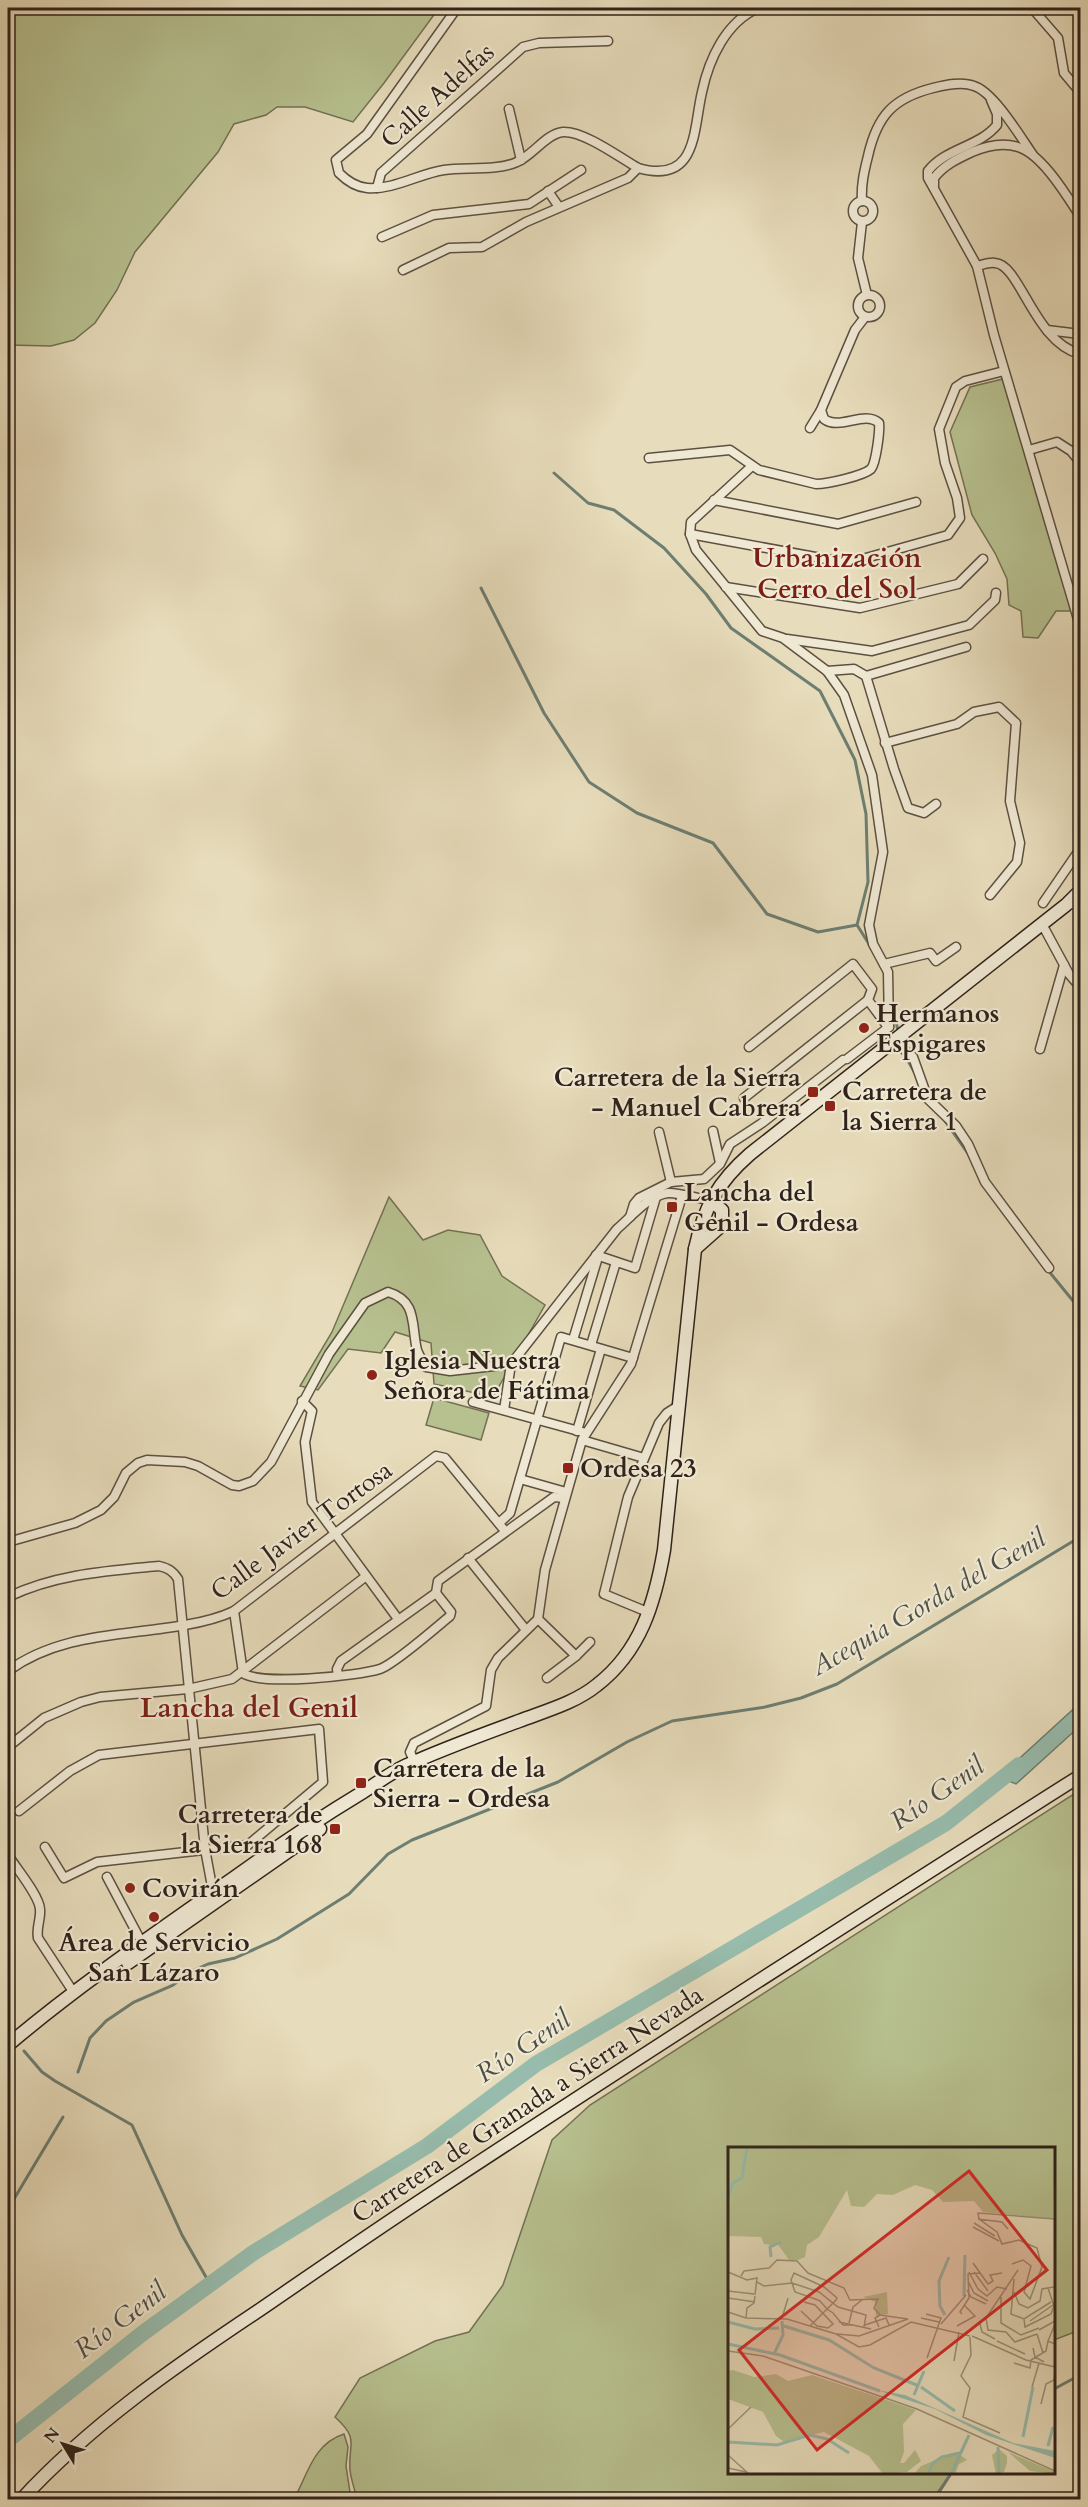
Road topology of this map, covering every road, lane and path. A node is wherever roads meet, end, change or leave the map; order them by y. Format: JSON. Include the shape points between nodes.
{"nodes":[{"id":1,"x":457,"y":8,"type":"edge"},
{"id":2,"x":758,"y":8,"type":"edge"},
{"id":3,"x":1032,"y":8,"type":"edge"},
{"id":4,"x":608,"y":41,"type":"dead end"},
{"id":5,"x":1080,"y":92,"type":"edge"},
{"id":6,"x":991,"y":100,"type":"junction"},
{"id":7,"x":509,"y":109,"type":"dead end"},
{"id":8,"x":1010,"y":122,"type":"junction"},
{"id":9,"x":998,"y":124,"type":"junction"},
{"id":10,"x":1003,"y":145,"type":"junction"},
{"id":11,"x":1033,"y":155,"type":"junction"},
{"id":12,"x":521,"y":160,"type":"junction"},
{"id":13,"x":638,"y":168,"type":"junction"},
{"id":14,"x":581,"y":170,"type":"dead end"},
{"id":15,"x":377,"y":188,"type":"junction"},
{"id":16,"x":934,"y":190,"type":"junction"},
{"id":17,"x":548,"y":191,"type":"junction"},
{"id":18,"x":862,"y":201,"type":"junction"},
{"id":19,"x":559,"y":207,"type":"junction"},
{"id":20,"x":1080,"y":216,"type":"edge"},
{"id":21,"x":862,"y":222,"type":"junction"},
{"id":22,"x":382,"y":237,"type":"dead end"},
{"id":23,"x":977,"y":266,"type":"junction"},
{"id":24,"x":403,"y":270,"type":"dead end"},
{"id":25,"x":867,"y":295,"type":"junction"},
{"id":26,"x":865,"y":317,"type":"junction"},
{"id":27,"x":1047,"y":330,"type":"junction"},
{"id":28,"x":1080,"y":334,"type":"edge"},
{"id":29,"x":1080,"y":354,"type":"edge"},
{"id":30,"x":1004,"y":371,"type":"junction"},
{"id":31,"x":821,"y":410,"type":"junction"},
{"id":32,"x":810,"y":428,"type":"dead end"},
{"id":33,"x":1029,"y":450,"type":"junction"},
{"id":34,"x":649,"y":458,"type":"dead end"},
{"id":35,"x":1080,"y":462,"type":"edge"},
{"id":36,"x":752,"y":466,"type":"junction"},
{"id":37,"x":714,"y":500,"type":"junction"},
{"id":38,"x":916,"y":502,"type":"dead end"},
{"id":39,"x":690,"y":534,"type":"junction"},
{"id":40,"x":983,"y":559,"type":"dead end"},
{"id":41,"x":726,"y":587,"type":"junction"},
{"id":42,"x":996,"y":593,"type":"dead end"},
{"id":43,"x":1080,"y":626,"type":"edge"},
{"id":44,"x":783,"y":638,"type":"junction"},
{"id":45,"x":966,"y":647,"type":"dead end"},
{"id":46,"x":827,"y":671,"type":"junction"},
{"id":47,"x":866,"y":676,"type":"junction"},
{"id":48,"x":885,"y":743,"type":"junction"},
{"id":49,"x":936,"y":804,"type":"dead end"},
{"id":50,"x":1080,"y":849,"type":"edge"},
{"id":51,"x":1080,"y":891,"type":"edge"},
{"id":52,"x":990,"y":895,"type":"dead end"},
{"id":53,"x":1043,"y":903,"type":"dead end"},
{"id":54,"x":1080,"y":903,"type":"edge"},
{"id":55,"x":1066,"y":905,"type":"junction"},
{"id":56,"x":1042,"y":924,"type":"junction"},
{"id":57,"x":956,"y":947,"type":"dead end"},
{"id":58,"x":884,"y":964,"type":"junction"},
{"id":59,"x":1064,"y":965,"type":"junction"},
{"id":60,"x":1080,"y":987,"type":"edge"},
{"id":61,"x":868,"y":1000,"type":"junction"},
{"id":62,"x":889,"y":1027,"type":"junction"},
{"id":63,"x":893,"y":1041,"type":"junction"},
{"id":64,"x":749,"y":1047,"type":"dead end"},
{"id":65,"x":1040,"y":1049,"type":"dead end"},
{"id":66,"x":744,"y":1098,"type":"dead end"},
{"id":67,"x":713,"y":1131,"type":"dead end"},
{"id":68,"x":660,"y":1132,"type":"dead end"},
{"id":69,"x":720,"y":1164,"type":"junction"},
{"id":70,"x":671,"y":1182,"type":"junction"},
{"id":71,"x":657,"y":1196,"type":"junction"},
{"id":72,"x":682,"y":1196,"type":"junction"},
{"id":73,"x":711,"y":1200,"type":"junction"},
{"id":74,"x":630,"y":1217,"type":"junction"},
{"id":75,"x":695,"y":1249,"type":"junction"},
{"id":76,"x":597,"y":1256,"type":"junction"},
{"id":77,"x":616,"y":1262,"type":"junction"},
{"id":78,"x":1049,"y":1268,"type":"dead end"},
{"id":79,"x":573,"y":1340,"type":"junction"},
{"id":80,"x":591,"y":1346,"type":"junction"},
{"id":81,"x":601,"y":1348,"type":"junction"},
{"id":82,"x":633,"y":1358,"type":"junction"},
{"id":83,"x":511,"y":1364,"type":"junction"},
{"id":84,"x":302,"y":1401,"type":"junction"},
{"id":85,"x":473,"y":1402,"type":"dead end"},
{"id":86,"x":678,"y":1406,"type":"junction"},
{"id":87,"x":504,"y":1410,"type":"junction"},
{"id":88,"x":537,"y":1420,"type":"junction"},
{"id":89,"x":582,"y":1435,"type":"junction"},
{"id":90,"x":644,"y":1458,"type":"junction"},
{"id":91,"x":520,"y":1479,"type":"junction"},
{"id":92,"x":565,"y":1495,"type":"junction"},
{"id":93,"x":499,"y":1523,"type":"junction"},
{"id":94,"x":505,"y":1531,"type":"junction"},
{"id":95,"x":334,"y":1534,"type":"junction"},
{"id":96,"x":8,"y":1542,"type":"edge"},
{"id":97,"x":468,"y":1558,"type":"junction"},
{"id":98,"x":365,"y":1577,"type":"junction"},
{"id":99,"x":436,"y":1593,"type":"junction"},
{"id":100,"x":8,"y":1598,"type":"edge"},
{"id":101,"x":234,"y":1611,"type":"junction"},
{"id":102,"x":650,"y":1613,"type":"junction"},
{"id":103,"x":538,"y":1618,"type":"junction"},
{"id":104,"x":398,"y":1619,"type":"junction"},
{"id":105,"x":181,"y":1626,"type":"junction"},
{"id":106,"x":526,"y":1630,"type":"junction"},
{"id":107,"x":590,"y":1642,"type":"dead end"},
{"id":108,"x":576,"y":1656,"type":"junction"},
{"id":109,"x":8,"y":1671,"type":"edge"},
{"id":110,"x":243,"y":1673,"type":"junction"},
{"id":111,"x":338,"y":1675,"type":"junction"},
{"id":112,"x":547,"y":1678,"type":"dead end"},
{"id":113,"x":188,"y":1689,"type":"junction"},
{"id":114,"x":193,"y":1744,"type":"junction"},
{"id":115,"x":8,"y":1747,"type":"edge"},
{"id":116,"x":415,"y":1763,"type":"junction"},
{"id":117,"x":1080,"y":1776,"type":"edge"},
{"id":118,"x":19,"y":1811,"type":"dead end"},
{"id":119,"x":45,"y":1846,"type":"dead end"},
{"id":120,"x":205,"y":1849,"type":"junction"},
{"id":121,"x":8,"y":1855,"type":"edge"},
{"id":122,"x":102,"y":1870,"type":"junction"},
{"id":123,"x":260,"y":1871,"type":"junction"},
{"id":124,"x":213,"y":1892,"type":"junction"},
{"id":125,"x":181,"y":1926,"type":"junction"},
{"id":126,"x":142,"y":1943,"type":"junction"},
{"id":127,"x":74,"y":1993,"type":"junction"},
{"id":128,"x":43,"y":2018,"type":"junction"},
{"id":129,"x":10,"y":2039,"type":"edge"},
{"id":130,"x":21,"y":2499,"type":"edge"}],
"edges":[{"from":1,"to":15,"type":"street","via":[[366,134],[336,160],[343,177],[359,186]]},
{"from":2,"to":13,"type":"street","via":[[735,21],[720,44],[703,87],[697,132],[688,155],[664,169]]},
{"from":3,"to":5,"type":"street","via":[[1058,38],[1064,73]]},
{"from":4,"to":15,"type":"street","name":"Calle Adelfas","via":[[523,47],[381,173]]},
{"from":6,"to":8,"type":"street"},
{"from":6,"to":9,"type":"street"},
{"from":6,"to":18,"type":"street","via":[[982,90],[963,84],[912,93],[892,106],[870,143],[861,185]]},
{"from":7,"to":12,"type":"street"},
{"from":8,"to":9,"type":"street"},
{"from":8,"to":10,"type":"street","via":[[1011,133]]},
{"from":8,"to":11,"type":"street"},
{"from":9,"to":16,"type":"street","via":[[985,136],[933,164],[928,178]]},
{"from":10,"to":11,"type":"street","via":[[1019,147]]},
{"from":10,"to":16,"type":"street","via":[[987,146],[940,169],[934,178]]},
{"from":11,"to":20,"type":"street"},
{"from":12,"to":13,"type":"street","via":[[559,133],[571,132]]},
{"from":12,"to":15,"type":"street","via":[[437,171]]},
{"from":13,"to":19,"type":"street","via":[[628,178]]},
{"from":14,"to":17,"type":"street"},
{"from":16,"to":23,"type":"street"},
{"from":17,"to":19,"type":"street"},
{"from":17,"to":22,"type":"street","via":[[529,204],[433,215]]},
{"from":18,"to":21,"type":"street","via":[[853,210]]},
{"from":18,"to":21,"type":"street","via":[[871,205],[873,211],[871,218]]},
{"from":19,"to":24,"type":"street","via":[[482,247],[449,249]]},
{"from":21,"to":25,"type":"street","via":[[858,258]]},
{"from":23,"to":27,"type":"street","via":[[996,262],[1009,269]]},
{"from":23,"to":30,"type":"street"},
{"from":25,"to":26,"type":"street","via":[[858,306]]},
{"from":25,"to":26,"type":"street","via":[[877,298],[880,305],[876,315]]},
{"from":26,"to":31,"type":"street","via":[[855,330]]},
{"from":27,"to":28,"type":"street"},
{"from":27,"to":29,"type":"street","via":[[1058,344]]},
{"from":30,"to":33,"type":"street"},
{"from":30,"to":39,"type":"street","via":[[956,387],[939,429],[960,518],[948,535],[848,563]]},
{"from":31,"to":32,"type":"street"},
{"from":31,"to":36,"type":"street","via":[[824,419],[832,424],[877,420],[871,469],[821,484]]},
{"from":33,"to":35,"type":"street","via":[[1057,442]]},
{"from":33,"to":43,"type":"street"},
{"from":34,"to":36,"type":"street","via":[[725,449]]},
{"from":36,"to":37,"type":"street"},
{"from":37,"to":38,"type":"street","via":[[838,524]]},
{"from":37,"to":39,"type":"street","via":[[691,522]]},
{"from":39,"to":41,"type":"street","via":[[696,550]]},
{"from":40,"to":41,"type":"street","via":[[958,584],[860,608]]},
{"from":41,"to":44,"type":"street","via":[[762,631]]},
{"from":42,"to":44,"type":"street","via":[[995,600],[969,625],[872,651]]},
{"from":44,"to":46,"type":"street"},
{"from":45,"to":47,"type":"street"},
{"from":46,"to":47,"type":"street","via":[[854,669]]},
{"from":46,"to":58,"type":"street","via":[[844,695],[872,775],[884,852],[869,925],[873,944]]},
{"from":47,"to":48,"type":"street"},
{"from":48,"to":49,"type":"street","via":[[908,808],[924,813]]},
{"from":48,"to":52,"type":"street","via":[[957,724],[974,712],[999,707],[1016,723],[1010,801],[1020,843],[1017,862]]},
{"from":50,"to":53,"type":"street"},
{"from":51,"to":55,"type":"street"},
{"from":54,"to":55,"type":"street"},
{"from":55,"to":56,"type":"street"},
{"from":56,"to":59,"type":"street"},
{"from":56,"to":63,"type":"street"},
{"from":57,"to":58,"type":"street","via":[[936,961],[930,953]]},
{"from":58,"to":62,"type":"street","via":[[888,972]]},
{"from":59,"to":60,"type":"street"},
{"from":59,"to":65,"type":"street"},
{"from":61,"to":62,"type":"street"},
{"from":61,"to":64,"type":"street","via":[[872,989],[853,964]]},
{"from":61,"to":66,"type":"street"},
{"from":62,"to":63,"type":"street"},
{"from":62,"to":69,"type":"street","via":[[730,1144]]},
{"from":63,"to":73,"type":"street","via":[[750,1154],[729,1173]]},
{"from":63,"to":78,"type":"street","via":[[913,1057],[927,1099],[956,1126],[985,1182]]},
{"from":67,"to":69,"type":"street"},
{"from":68,"to":70,"type":"street"},
{"from":69,"to":70,"type":"street","via":[[704,1179]]},
{"from":70,"to":74,"type":"street","via":[[639,1198]]},
{"from":71,"to":72,"type":"street"},
{"from":71,"to":74,"type":"street"},
{"from":71,"to":77,"type":"street","via":[[634,1268]]},
{"from":72,"to":73,"type":"street"},
{"from":72,"to":82,"type":"street"},
{"from":73,"to":75,"type":"street"},
{"from":73,"to":75,"type":"street","via":[[722,1210],[722,1224]]},
{"from":74,"to":76,"type":"street"},
{"from":75,"to":86,"type":"street"},
{"from":76,"to":77,"type":"street"},
{"from":76,"to":79,"type":"street"},
{"from":76,"to":83,"type":"street"},
{"from":77,"to":80,"type":"street"},
{"from":79,"to":80,"type":"street"},
{"from":79,"to":88,"type":"street","via":[[561,1337]]},
{"from":80,"to":81,"type":"street"},
{"from":81,"to":82,"type":"street"},
{"from":81,"to":89,"type":"street"},
{"from":82,"to":89,"type":"street"},
{"from":83,"to":84,"type":"street","via":[[450,1371],[426,1367],[418,1352],[412,1313],[400,1295],[388,1292],[365,1303]]},
{"from":83,"to":87,"type":"street"},
{"from":84,"to":95,"type":"street","via":[[312,1411],[305,1442],[312,1502]]},
{"from":84,"to":96,"type":"street","via":[[271,1461],[247,1484],[226,1483],[208,1470],[185,1462],[147,1460],[132,1467],[110,1503],[95,1514]]},
{"from":85,"to":87,"type":"street"},
{"from":86,"to":90,"type":"street","via":[[659,1423]]},
{"from":86,"to":102,"type":"street","via":[[664,1550]]},
{"from":87,"to":88,"type":"street"},
{"from":88,"to":89,"type":"street"},
{"from":88,"to":91,"type":"street"},
{"from":89,"to":90,"type":"street"},
{"from":89,"to":92,"type":"street"},
{"from":90,"to":102,"type":"street","via":[[623,1516],[604,1594]]},
{"from":91,"to":92,"type":"street"},
{"from":91,"to":93,"type":"street","via":[[510,1513]]},
{"from":92,"to":94,"type":"street","via":[[554,1497]]},
{"from":92,"to":103,"type":"street","via":[[545,1570]]},
{"from":93,"to":94,"type":"street"},
{"from":93,"to":95,"type":"street","name":"Calle Javier Tortosa","via":[[441,1456],[436,1456]]},
{"from":94,"to":97,"type":"street"},
{"from":95,"to":98,"type":"street"},
{"from":95,"to":101,"type":"street","name":"Calle Javier Tortosa"},
{"from":97,"to":99,"type":"street","via":[[438,1581]]},
{"from":97,"to":106,"type":"street"},
{"from":98,"to":104,"type":"street"},
{"from":98,"to":110,"type":"street"},
{"from":99,"to":104,"type":"street"},
{"from":99,"to":111,"type":"street","via":[[450,1616],[382,1669]]},
{"from":100,"to":105,"type":"street","via":[[64,1577],[166,1568],[178,1579]]},
{"from":101,"to":105,"type":"street","name":"Calle Javier Tortosa","via":[[211,1621]]},
{"from":101,"to":110,"type":"street"},
{"from":102,"to":116,"type":"street","via":[[626,1656],[597,1686],[561,1705]]},
{"from":103,"to":106,"type":"street"},
{"from":103,"to":108,"type":"street"},
{"from":104,"to":111,"type":"street","via":[[341,1661]]},
{"from":105,"to":109,"type":"street","name":"Calle Javier Tortosa","via":[[71,1641],[34,1655]]},
{"from":105,"to":113,"type":"street"},
{"from":106,"to":116,"type":"street","via":[[491,1670],[486,1706],[414,1743],[410,1752]]},
{"from":107,"to":108,"type":"street"},
{"from":108,"to":112,"type":"street"},
{"from":110,"to":111,"type":"street","via":[[266,1680]]},
{"from":110,"to":113,"type":"street","via":[[216,1684]]},
{"from":113,"to":114,"type":"street"},
{"from":113,"to":115,"type":"street","via":[[81,1702],[44,1718]]},
{"from":114,"to":118,"type":"street","via":[[99,1755],[70,1771]]},
{"from":114,"to":120,"type":"street"},
{"from":114,"to":120,"type":"street","via":[[320,1729],[323,1782],[249,1845]]},
{"from":116,"to":123,"type":"street"},
{"from":116,"to":124,"type":"street","via":[[354,1798]]},
{"from":117,"to":130,"type":"street","name":"Carretera de Granada a Sierra Nevada","via":[[701,2016],[214,2340],[103,2423]]},
{"from":119,"to":122,"type":"street","via":[[64,1878]]},
{"from":120,"to":122,"type":"street"},
{"from":120,"to":124,"type":"street"},
{"from":121,"to":127,"type":"street","via":[[38,1901],[38,1938]]},
{"from":122,"to":126,"type":"street"},
{"from":123,"to":124,"type":"street"},
{"from":123,"to":125,"type":"street"},
{"from":124,"to":125,"type":"street"},
{"from":124,"to":126,"type":"street"},
{"from":125,"to":128,"type":"street"},
{"from":126,"to":127,"type":"street"},
{"from":127,"to":128,"type":"street"},
{"from":128,"to":129,"type":"street"}]}
